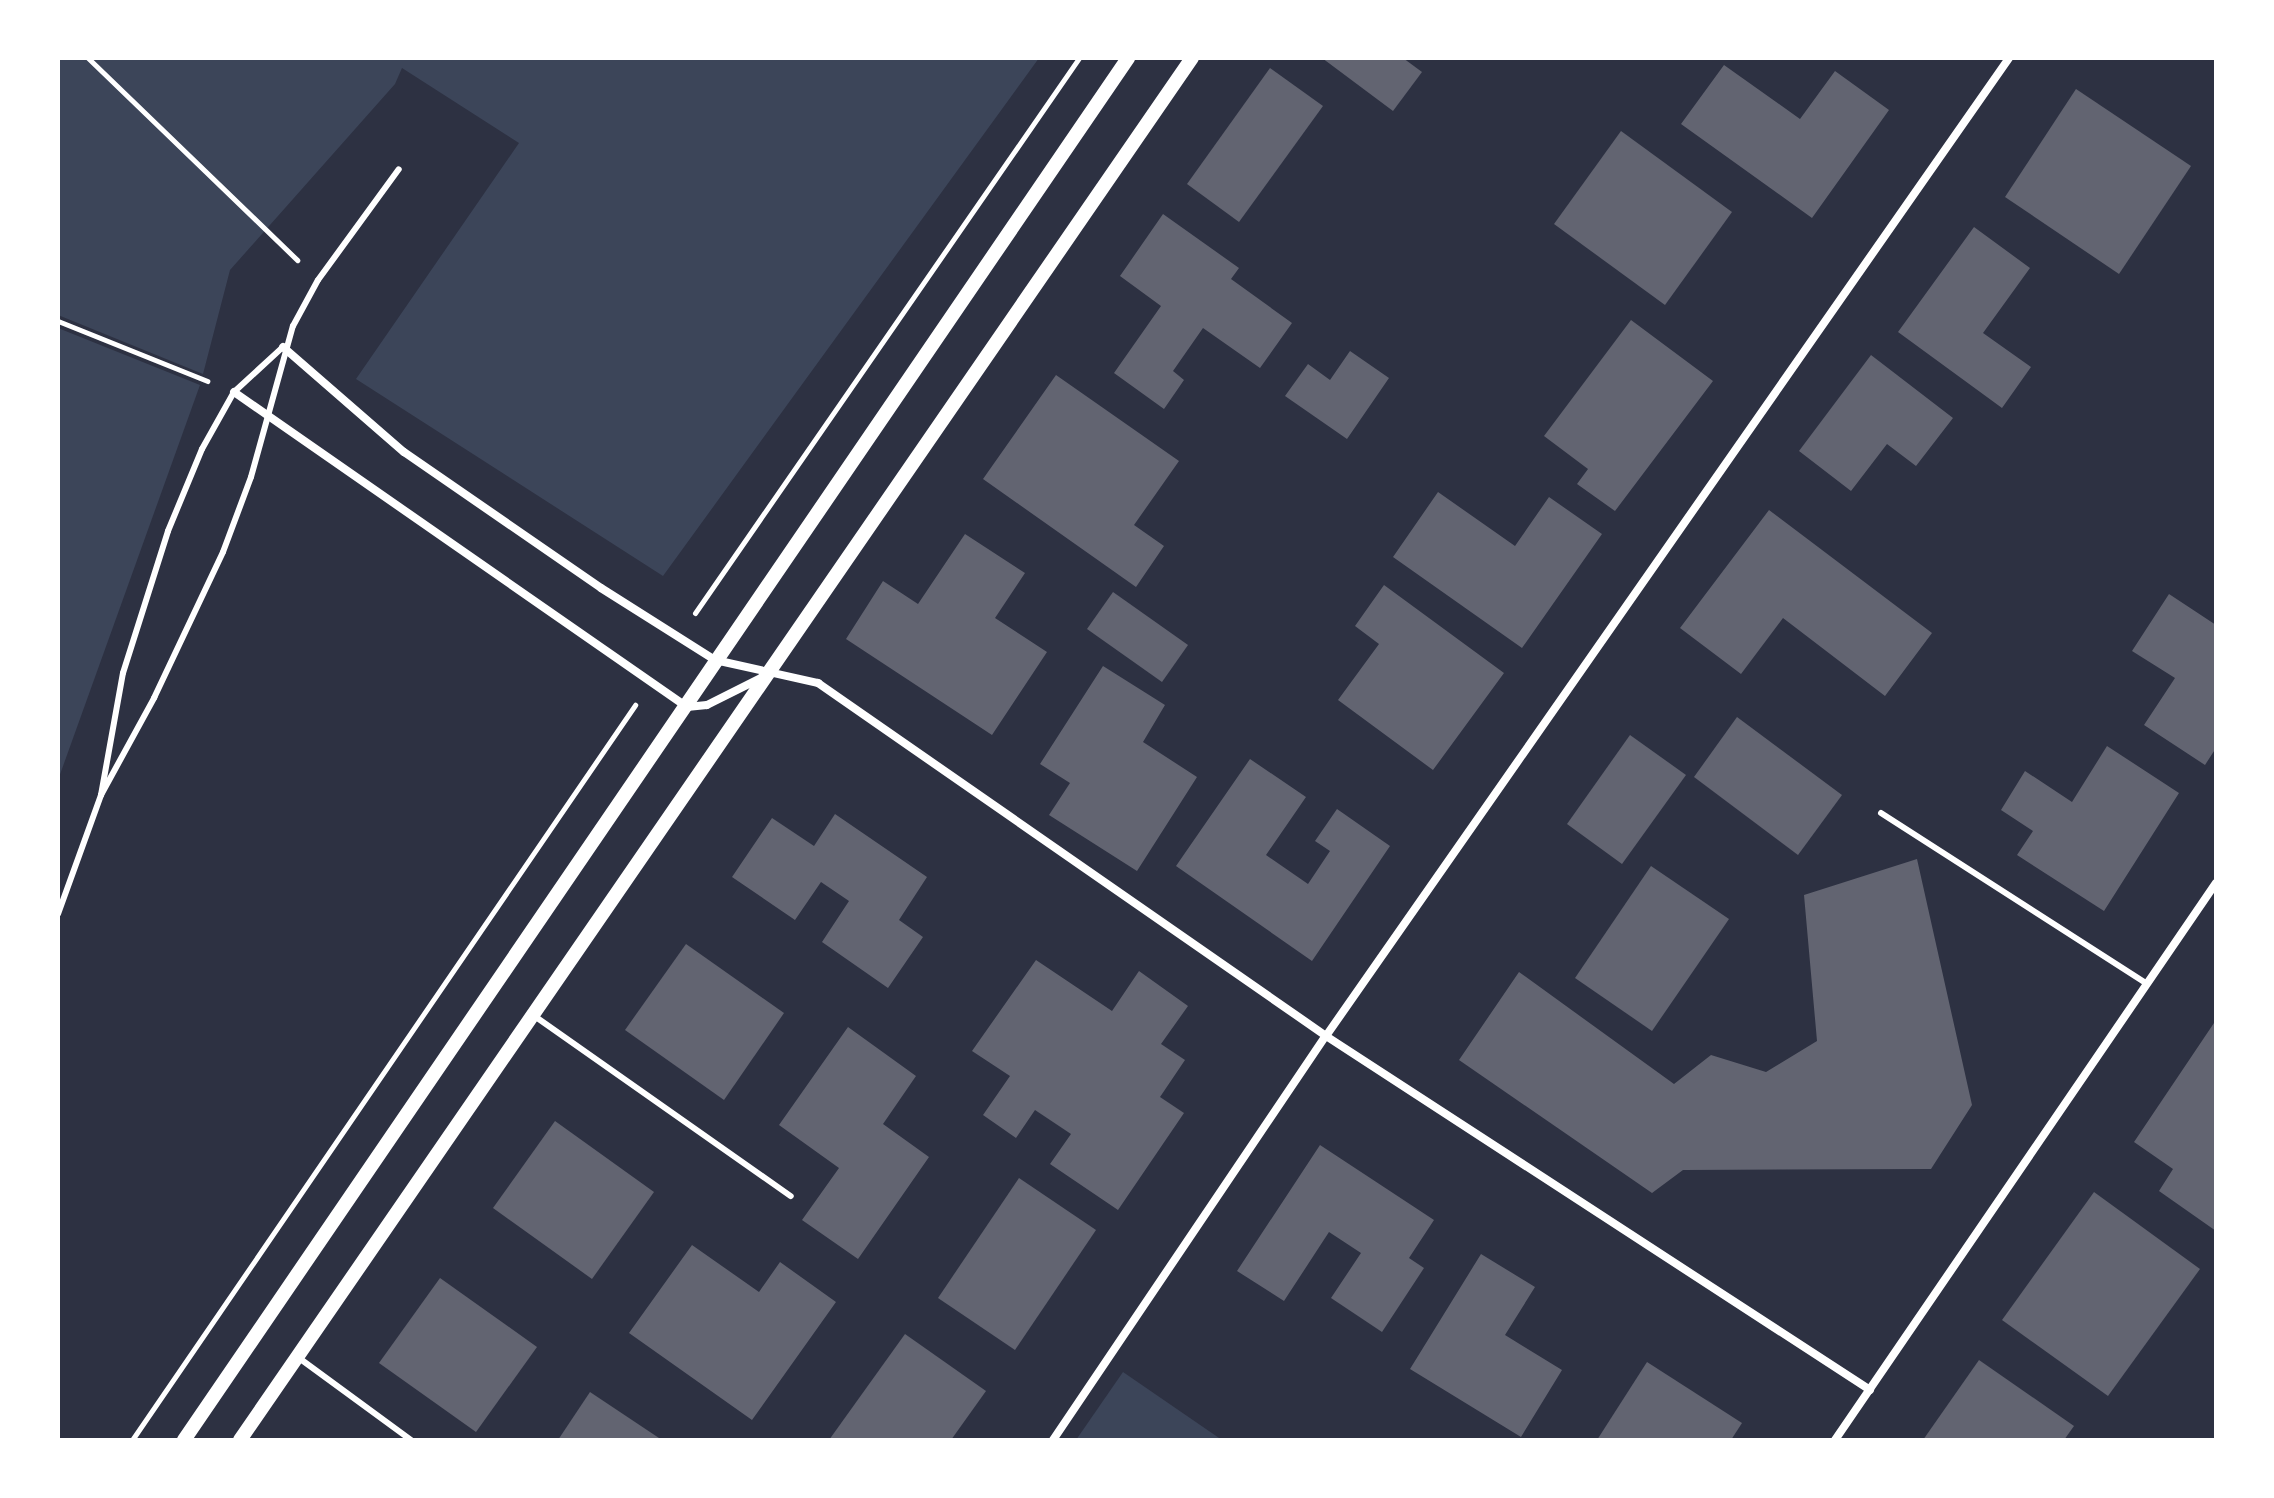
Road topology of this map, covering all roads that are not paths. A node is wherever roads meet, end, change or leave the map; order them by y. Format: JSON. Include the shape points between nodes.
{"nodes":[{"id":1,"x":1128,"y":58,"type":"edge"},
{"id":2,"x":1192,"y":58,"type":"edge"},
{"id":3,"x":2009,"y":58,"type":"edge"},
{"id":4,"x":399,"y":169,"type":"dead end"},
{"id":5,"x":283,"y":347,"type":"junction"},
{"id":6,"x":234,"y":392,"type":"junction"},
{"id":7,"x":269,"y":419,"type":"junction"},
{"id":8,"x":715,"y":660,"type":"junction"},
{"id":9,"x":772,"y":672,"type":"junction"},
{"id":10,"x":687,"y":707,"type":"junction"},
{"id":11,"x":101,"y":795,"type":"junction"},
{"id":12,"x":1881,"y":813,"type":"dead end"},
{"id":13,"x":2216,"y":883,"type":"edge"},
{"id":14,"x":58,"y":914,"type":"edge"},
{"id":15,"x":2147,"y":984,"type":"junction"},
{"id":16,"x":533,"y":1015,"type":"junction"},
{"id":17,"x":1326,"y":1036,"type":"junction"},
{"id":18,"x":791,"y":1196,"type":"dead end"},
{"id":19,"x":296,"y":1356,"type":"junction"},
{"id":20,"x":1870,"y":1390,"type":"junction"},
{"id":21,"x":184,"y":1440,"type":"edge"},
{"id":22,"x":240,"y":1440,"type":"edge"},
{"id":23,"x":411,"y":1440,"type":"edge"},
{"id":24,"x":1053,"y":1440,"type":"edge"},
{"id":25,"x":1835,"y":1440,"type":"edge"}],
"edges":[{"from":1,"to":8,"type":"street"},
{"from":2,"to":9,"type":"street"},
{"from":3,"to":17,"type":"street"},
{"from":4,"to":5,"type":"lane","via":[[318,280]]},
{"from":5,"to":6,"type":"lane"},
{"from":5,"to":7,"type":"lane"},
{"from":5,"to":8,"type":"street","via":[[404,452]]},
{"from":6,"to":7,"type":"street"},
{"from":6,"to":11,"type":"lane","via":[[202,449],[150,582],[123,673]]},
{"from":7,"to":10,"type":"street"},
{"from":7,"to":11,"type":"lane","via":[[199,609]]},
{"from":8,"to":9,"type":"street"},
{"from":8,"to":10,"type":"street"},
{"from":9,"to":10,"type":"street","via":[[707,705]]},
{"from":9,"to":16,"type":"street"},
{"from":9,"to":17,"type":"street","via":[[818,683]]},
{"from":10,"to":21,"type":"street"},
{"from":11,"to":14,"type":"lane"},
{"from":12,"to":15,"type":"lane"},
{"from":13,"to":15,"type":"street"},
{"from":15,"to":20,"type":"street"},
{"from":16,"to":18,"type":"lane"},
{"from":16,"to":19,"type":"street"},
{"from":17,"to":20,"type":"street"},
{"from":17,"to":24,"type":"street"},
{"from":19,"to":22,"type":"street"},
{"from":19,"to":23,"type":"lane"},
{"from":20,"to":25,"type":"street"}]}
